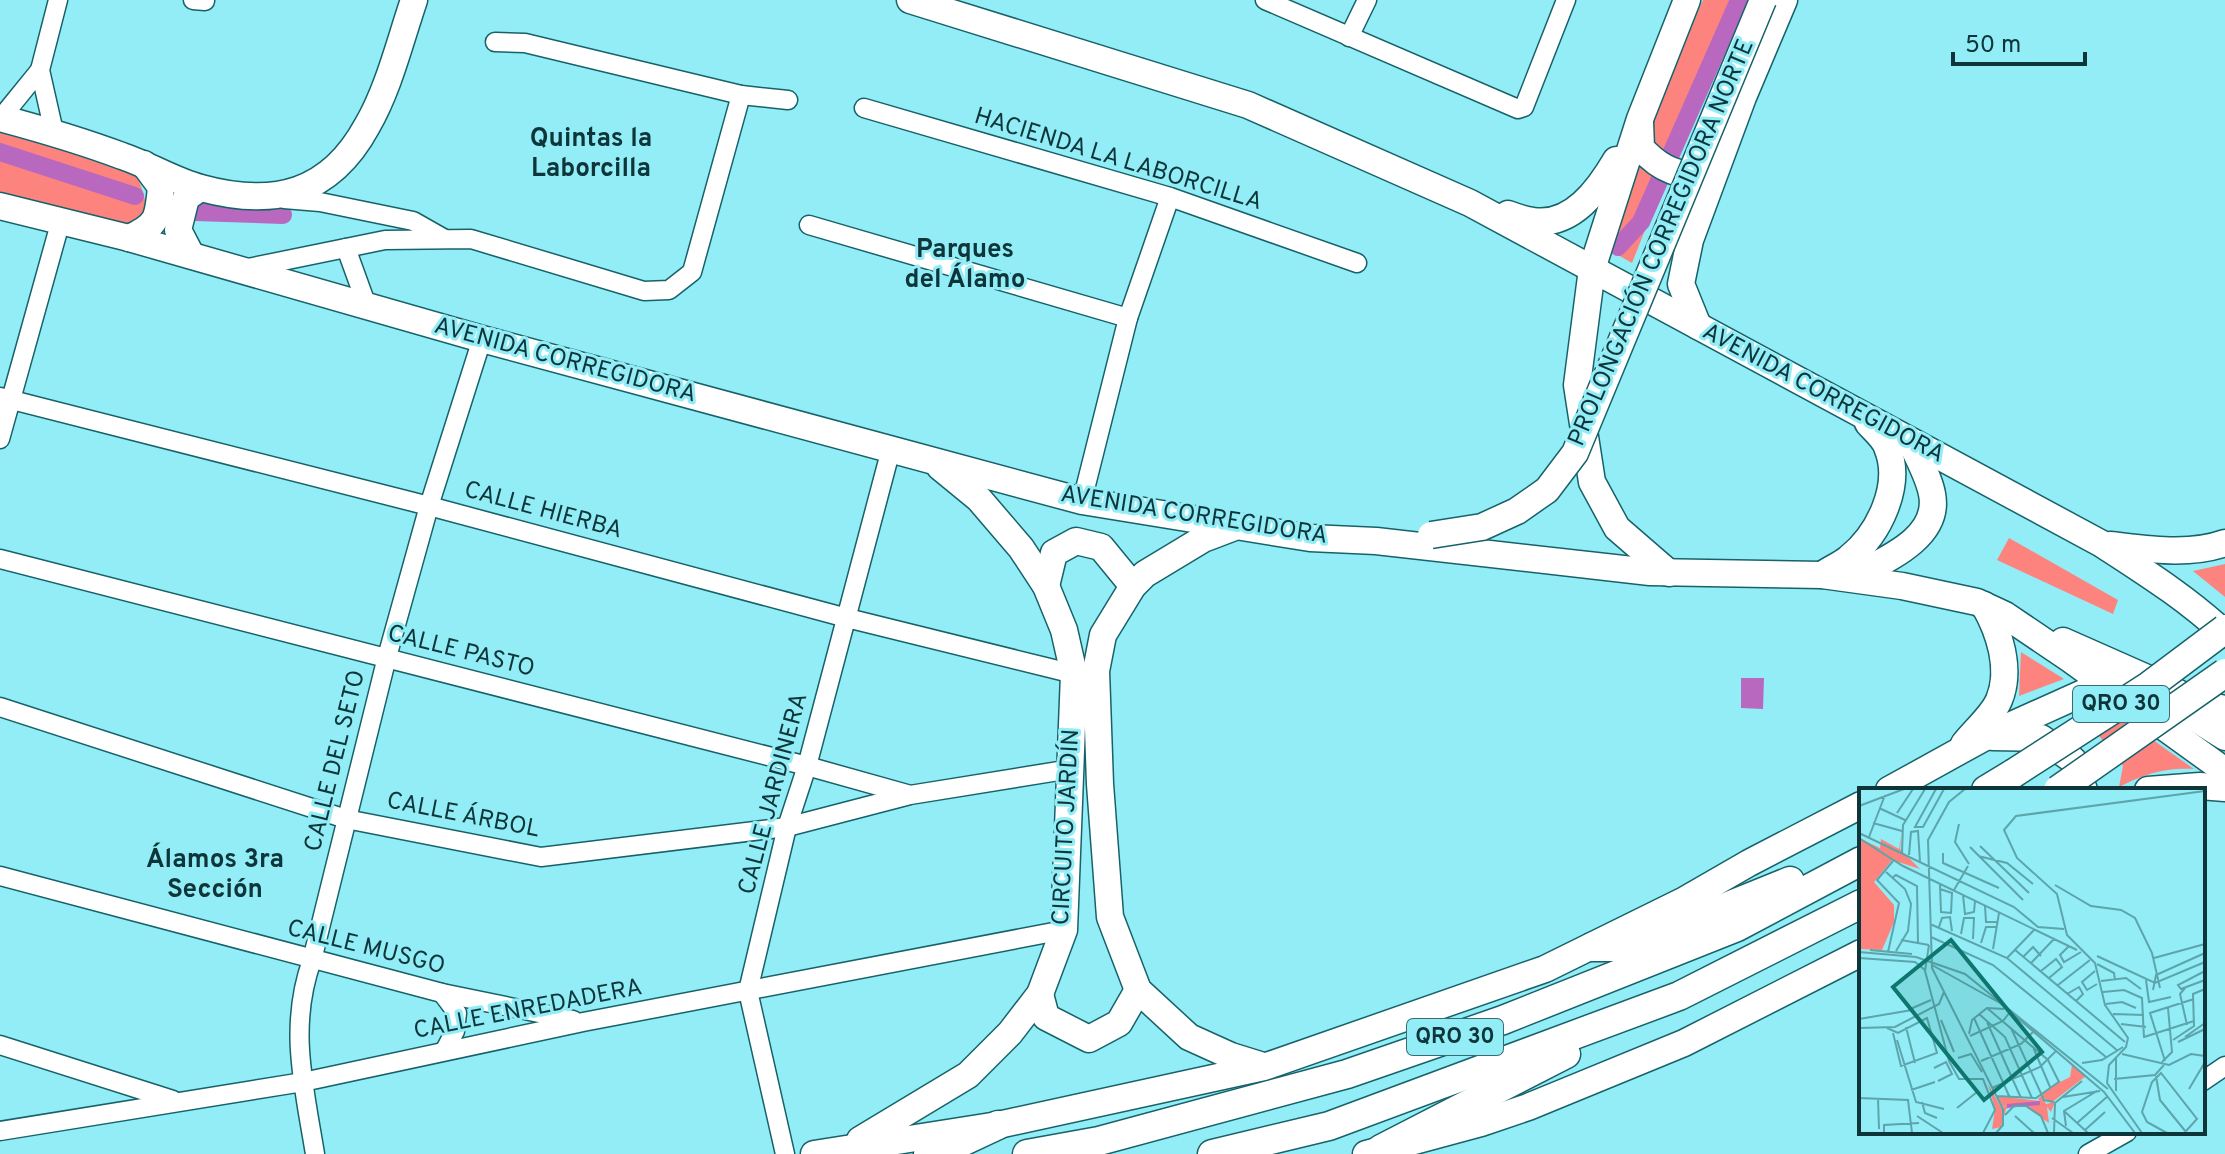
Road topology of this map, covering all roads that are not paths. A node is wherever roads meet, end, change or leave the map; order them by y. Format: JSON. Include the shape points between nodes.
{"nodes":[{"id":1,"x":58,"y":0,"type":"edge"},
{"id":2,"x":193,"y":0,"type":"edge"},
{"id":3,"x":414,"y":0,"type":"edge"},
{"id":4,"x":910,"y":0,"type":"edge"},
{"id":5,"x":1265,"y":0,"type":"edge"},
{"id":6,"x":1367,"y":0,"type":"edge"},
{"id":7,"x":1566,"y":0,"type":"edge"},
{"id":8,"x":1687,"y":0,"type":"edge"},
{"id":9,"x":1763,"y":0,"type":"edge"},
{"id":10,"x":1784,"y":0,"type":"edge"},
{"id":11,"x":205,"y":1,"type":"edge"},
{"id":12,"x":1349,"y":37,"type":"junction"},
{"id":13,"x":495,"y":42,"type":"dead end"},
{"id":14,"x":40,"y":70,"type":"junction"},
{"id":15,"x":741,"y":95,"type":"junction"},
{"id":16,"x":788,"y":100,"type":"dead end"},
{"id":17,"x":864,"y":108,"type":"dead end"},
{"id":18,"x":0,"y":118,"type":"edge"},
{"id":19,"x":1640,"y":119,"type":"junction"},
{"id":20,"x":54,"y":132,"type":"junction"},
{"id":21,"x":143,"y":164,"type":"junction"},
{"id":22,"x":1715,"y":169,"type":"junction"},
{"id":23,"x":200,"y":188,"type":"junction"},
{"id":24,"x":272,"y":196,"type":"junction"},
{"id":25,"x":1170,"y":197,"type":"junction"},
{"id":26,"x":1470,"y":203,"type":"junction"},
{"id":27,"x":0,"y":206,"type":"edge"},
{"id":28,"x":61,"y":220,"type":"junction"},
{"id":29,"x":809,"y":225,"type":"dead end"},
{"id":30,"x":129,"y":238,"type":"junction"},
{"id":31,"x":446,"y":239,"type":"junction"},
{"id":32,"x":346,"y":248,"type":"junction"},
{"id":33,"x":191,"y":255,"type":"junction"},
{"id":34,"x":1357,"y":263,"type":"dead end"},
{"id":35,"x":241,"y":269,"type":"junction"},
{"id":36,"x":1592,"y":269,"type":"junction"},
{"id":37,"x":367,"y":306,"type":"junction"},
{"id":38,"x":1128,"y":318,"type":"junction"},
{"id":39,"x":1698,"y":326,"type":"junction"},
{"id":40,"x":482,"y":339,"type":"junction"},
{"id":41,"x":6,"y":398,"type":"edge"},
{"id":42,"x":1861,"y":415,"type":"junction"},
{"id":43,"x":0,"y":439,"type":"edge"},
{"id":44,"x":1911,"y":442,"type":"junction"},
{"id":45,"x":891,"y":449,"type":"junction"},
{"id":46,"x":931,"y":459,"type":"junction"},
{"id":47,"x":1082,"y":501,"type":"junction"},
{"id":48,"x":429,"y":506,"type":"junction"},
{"id":49,"x":1234,"y":527,"type":"junction"},
{"id":50,"x":1376,"y":541,"type":"junction"},
{"id":51,"x":2225,"y":543,"type":"edge"},
{"id":52,"x":2102,"y":544,"type":"junction"},
{"id":53,"x":0,"y":559,"type":"edge"},
{"id":54,"x":1669,"y":573,"type":"junction"},
{"id":55,"x":1822,"y":575,"type":"junction"},
{"id":56,"x":1851,"y":578,"type":"junction"},
{"id":57,"x":1046,"y":586,"type":"junction"},
{"id":58,"x":1133,"y":586,"type":"junction"},
{"id":59,"x":1994,"y":610,"type":"junction"},
{"id":60,"x":847,"y":618,"type":"junction"},
{"id":61,"x":2225,"y":632,"type":"edge"},
{"id":62,"x":387,"y":657,"type":"junction"},
{"id":63,"x":2225,"y":673,"type":"edge"},
{"id":64,"x":1074,"y":674,"type":"junction"},
{"id":65,"x":2112,"y":690,"type":"junction"},
{"id":66,"x":0,"y":707,"type":"edge"},
{"id":67,"x":2225,"y":709,"type":"edge"},
{"id":68,"x":1985,"y":737,"type":"junction"},
{"id":69,"x":2225,"y":737,"type":"edge"},
{"id":70,"x":1956,"y":753,"type":"junction"},
{"id":71,"x":807,"y":766,"type":"junction"},
{"id":72,"x":1071,"y":769,"type":"junction"},
{"id":73,"x":2225,"y":771,"type":"edge"},
{"id":74,"x":1893,"y":788,"type":"edge"},
{"id":75,"x":1989,"y":788,"type":"edge"},
{"id":76,"x":2061,"y":788,"type":"edge"},
{"id":77,"x":2083,"y":788,"type":"edge"},
{"id":78,"x":2174,"y":788,"type":"edge"},
{"id":79,"x":2225,"y":788,"type":"edge"},
{"id":80,"x":910,"y":795,"type":"junction"},
{"id":81,"x":1859,"y":806,"type":"edge"},
{"id":82,"x":346,"y":819,"type":"junction"},
{"id":83,"x":787,"y":827,"type":"junction"},
{"id":84,"x":1859,"y":853,"type":"edge"},
{"id":85,"x":1859,"y":862,"type":"edge"},
{"id":86,"x":0,"y":876,"type":"edge"},
{"id":87,"x":1859,"y":905,"type":"edge"},
{"id":88,"x":1064,"y":930,"type":"junction"},
{"id":89,"x":1592,"y":947,"type":"junction"},
{"id":90,"x":1859,"y":954,"type":"edge"},
{"id":91,"x":312,"y":960,"type":"junction"},
{"id":92,"x":1138,"y":990,"type":"junction"},
{"id":93,"x":748,"y":991,"type":"junction"},
{"id":94,"x":442,"y":993,"type":"junction"},
{"id":95,"x":1040,"y":994,"type":"junction"},
{"id":96,"x":1679,"y":996,"type":"junction"},
{"id":97,"x":583,"y":1022,"type":"junction"},
{"id":98,"x":0,"y":1045,"type":"edge"},
{"id":99,"x":445,"y":1050,"type":"junction"},
{"id":100,"x":2225,"y":1066,"type":"edge"},
{"id":101,"x":1264,"y":1067,"type":"junction"},
{"id":102,"x":2205,"y":1080,"type":"edge"},
{"id":103,"x":303,"y":1082,"type":"junction"},
{"id":104,"x":176,"y":1101,"type":"junction"},
{"id":105,"x":998,"y":1125,"type":"junction"},
{"id":106,"x":0,"y":1131,"type":"edge"},
{"id":107,"x":2123,"y":1134,"type":"edge"},
{"id":108,"x":849,"y":1147,"type":"junction"},
{"id":109,"x":1374,"y":1152,"type":"edge"},
{"id":110,"x":315,"y":1154,"type":"edge"},
{"id":111,"x":785,"y":1154,"type":"edge"},
{"id":112,"x":814,"y":1154,"type":"edge"},
{"id":113,"x":928,"y":1154,"type":"edge"},
{"id":114,"x":1027,"y":1154,"type":"edge"},
{"id":115,"x":1212,"y":1154,"type":"edge"},
{"id":116,"x":2088,"y":1154,"type":"edge"}],
"edges":[{"from":1,"to":14,"type":"street"},
{"from":2,"to":11,"type":"street"},
{"from":3,"to":24,"type":"main road","via":[[377,103],[349,153],[331,174],[308,187]]},
{"from":4,"to":26,"type":"main road","name":"AVENIDA CORREGIDORA","via":[[1248,105]]},
{"from":5,"to":12,"type":"street"},
{"from":6,"to":12,"type":"street"},
{"from":7,"to":12,"type":"street","via":[[1524,107],[1518,109]]},
{"from":8,"to":19,"type":"main road"},
{"from":9,"to":50,"type":"main road","name":"PROLONGACIÓN CORREGIDORA NORTE","bridge":true,"via":[[1575,453],[1547,490],[1482,527]]},
{"from":10,"to":22,"type":"main road"},
{"from":13,"to":15,"type":"street","via":[[525,43]]},
{"from":14,"to":18,"type":"street"},
{"from":14,"to":20,"type":"street"},
{"from":15,"to":16,"type":"street"},
{"from":15,"to":31,"type":"street","via":[[692,272],[669,290],[644,291],[471,239]]},
{"from":17,"to":25,"type":"street","name":"HACIENDA LA LABORCILLA"},
{"from":18,"to":20,"type":"main road"},
{"from":19,"to":22,"type":"main road","via":[[1641,148],[1663,166],[1698,175]]},
{"from":19,"to":26,"type":"main road","via":[[1583,207],[1535,222]]},
{"from":19,"to":36,"type":"main road"},
{"from":20,"to":21,"type":"main road"},
{"from":21,"to":23,"type":"main road"},
{"from":21,"to":30,"type":"main road","via":[[161,187],[158,217],[149,229]]},
{"from":22,"to":39,"type":"main road","via":[[1681,284]]},
{"from":23,"to":24,"type":"main road","via":[[250,198]]},
{"from":23,"to":33,"type":"main road","via":[[186,198],[178,230]]},
{"from":24,"to":31,"type":"street","via":[[413,221]]},
{"from":25,"to":34,"type":"street","name":"HACIENDA LA LABORCILLA"},
{"from":25,"to":38,"type":"street"},
{"from":26,"to":36,"type":"main road","name":"AVENIDA CORREGIDORA"},
{"from":27,"to":28,"type":"main road","name":"AVENIDA CORREGIDORA"},
{"from":28,"to":30,"type":"main road","name":"AVENIDA CORREGIDORA"},
{"from":28,"to":41,"type":"street"},
{"from":29,"to":38,"type":"street"},
{"from":30,"to":33,"type":"main road","name":"AVENIDA CORREGIDORA"},
{"from":31,"to":32,"type":"street","via":[[385,240]]},
{"from":32,"to":35,"type":"street"},
{"from":32,"to":37,"type":"street"},
{"from":33,"to":35,"type":"main road","name":"AVENIDA CORREGIDORA"},
{"from":35,"to":37,"type":"main road","name":"AVENIDA CORREGIDORA"},
{"from":36,"to":39,"type":"main road","name":"AVENIDA CORREGIDORA"},
{"from":36,"to":54,"type":"main road","via":[[1577,385],[1592,482],[1617,528]]},
{"from":37,"to":40,"type":"main road","name":"AVENIDA CORREGIDORA"},
{"from":38,"to":47,"type":"street"},
{"from":39,"to":42,"type":"main road","name":"AVENIDA CORREGIDORA"},
{"from":40,"to":45,"type":"main road","name":"AVENIDA CORREGIDORA"},
{"from":40,"to":48,"type":"street","name":"CALLE DEL SETO"},
{"from":41,"to":43,"type":"street"},
{"from":41,"to":48,"type":"street","name":"CALLE HIERBA"},
{"from":42,"to":44,"type":"main road","name":"AVENIDA CORREGIDORA"},
{"from":42,"to":55,"type":"main road","via":[[1887,446],[1893,476],[1887,507],[1849,558]]},
{"from":44,"to":52,"type":"main road","name":"AVENIDA CORREGIDORA"},
{"from":44,"to":56,"type":"main road","via":[[1933,495],[1929,521],[1912,543]]},
{"from":45,"to":46,"type":"main road","name":"AVENIDA CORREGIDORA"},
{"from":45,"to":60,"type":"street","name":"CALLE JARDINERA"},
{"from":46,"to":47,"type":"main road","name":"AVENIDA CORREGIDORA"},
{"from":46,"to":57,"type":"main road","name":"CIRCUITO JARDÍN","via":[[979,499]]},
{"from":47,"to":49,"type":"main road","name":"AVENIDA CORREGIDORA"},
{"from":48,"to":60,"type":"street","name":"CALLE HIERBA"},
{"from":48,"to":62,"type":"street","name":"CALLE DEL SETO"},
{"from":49,"to":50,"type":"main road","name":"AVENIDA CORREGIDORA"},
{"from":49,"to":58,"type":"main road","name":"CIRCUITO JARDÍN","via":[[1167,559]]},
{"from":50,"to":54,"type":"main road","name":"AVENIDA CORREGIDORA"},
{"from":51,"to":52,"type":"main road","via":[[2175,551]]},
{"from":52,"to":61,"type":"main road","name":"AVENIDA CORREGIDORA"},
{"from":53,"to":62,"type":"street","name":"CALLE PASTO"},
{"from":54,"to":55,"type":"main road","name":"AVENIDA CORREGIDORA"},
{"from":55,"to":56,"type":"main road","name":"AVENIDA CORREGIDORA"},
{"from":56,"to":59,"type":"main road","name":"AVENIDA CORREGIDORA"},
{"from":57,"to":58,"type":"main road","via":[[1054,553],[1076,541],[1101,547]]},
{"from":57,"to":64,"type":"main road","name":"CIRCUITO JARDÍN"},
{"from":58,"to":92,"type":"main road","name":"CIRCUITO JARDÍN","via":[[1103,635],[1096,671],[1110,917]]},
{"from":59,"to":65,"type":"main road","name":"AVENIDA CORREGIDORA"},
{"from":59,"to":67,"type":"main road","via":[[2197,703]]},
{"from":59,"to":70,"type":"main road","via":[[2004,674],[1999,701]]},
{"from":60,"to":64,"type":"street","name":"CALLE HIERBA"},
{"from":60,"to":71,"type":"street","name":"CALLE JARDINERA"},
{"from":61,"to":75,"type":"main road","number":"QRO 30","bridge":true},
{"from":62,"to":71,"type":"street","name":"CALLE PASTO"},
{"from":62,"to":82,"type":"street","name":"CALLE DEL SETO"},
{"from":63,"to":76,"type":"main road","number":"QRO 30","bridge":true},
{"from":64,"to":72,"type":"main road","name":"CIRCUITO JARDÍN"},
{"from":65,"to":68,"type":"main road","via":[[2096,688]]},
{"from":65,"to":69,"type":"main road","via":[[2134,691],[2182,710]]},
{"from":65,"to":73,"type":"main road","name":"AVENIDA CORREGIDORA"},
{"from":66,"to":82,"type":"street","name":"CALLE ÁRBOL"},
{"from":68,"to":70,"type":"main road"},
{"from":68,"to":77,"type":"main road","via":[[2041,738],[2073,760]]},
{"from":70,"to":74,"type":"main road"},
{"from":71,"to":80,"type":"street","name":"CALLE PASTO"},
{"from":71,"to":83,"type":"street","name":"CALLE JARDINERA"},
{"from":72,"to":80,"type":"street","name":"CALLE ÁRBOL"},
{"from":72,"to":88,"type":"main road","name":"CIRCUITO JARDÍN"},
{"from":78,"to":79,"type":"main road"},
{"from":80,"to":83,"type":"street","name":"CALLE ÁRBOL"},
{"from":81,"to":89,"type":"main road"},
{"from":82,"to":83,"type":"street","name":"CALLE ÁRBOL","via":[[541,857]]},
{"from":82,"to":91,"type":"street","name":"CALLE DEL SETO"},
{"from":83,"to":93,"type":"street","name":"CALLE JARDINERA"},
{"from":84,"to":89,"type":"main road","via":[[1627,947]]},
{"from":85,"to":114,"type":"main road","number":"QRO 30","via":[[1737,927],[1503,1020],[1347,1074],[1099,1141]]},
{"from":86,"to":91,"type":"street","name":"CALLE MUSGO"},
{"from":87,"to":96,"type":"main road","number":"QRO 30"},
{"from":88,"to":93,"type":"street","name":"CALLE ENREDADERA"},
{"from":88,"to":95,"type":"main road","name":"CIRCUITO JARDÍN"},
{"from":89,"to":101,"type":"main road","via":[[1525,976]]},
{"from":90,"to":109,"type":"main road","via":[[1684,1043],[1528,1107]]},
{"from":91,"to":94,"type":"street","name":"CALLE MUSGO"},
{"from":91,"to":103,"type":"street","name":"CALLE DEL SETO","via":[[300,1018]]},
{"from":92,"to":95,"type":"main road","via":[[1119,1023],[1089,1039],[1046,1017]]},
{"from":92,"to":101,"type":"main road","via":[[1189,1037]]},
{"from":93,"to":97,"type":"street","name":"CALLE ENREDADERA"},
{"from":93,"to":111,"type":"street","name":"CALLE JARDINERA"},
{"from":94,"to":97,"type":"street","name":"CALLE MUSGO"},
{"from":94,"to":99,"type":"street","via":[[457,1013]]},
{"from":95,"to":108,"type":"main road","name":"CIRCUITO JARDÍN","via":[[968,1075]]},
{"from":96,"to":109,"type":"main road"},
{"from":96,"to":115,"type":"main road","number":"QRO 30","via":[[1329,1126]]},
{"from":97,"to":99,"type":"street","name":"CALLE ENREDADERA"},
{"from":98,"to":104,"type":"street"},
{"from":99,"to":103,"type":"street","name":"CALLE ENREDADERA"},
{"from":100,"to":102,"type":"street"},
{"from":101,"to":105,"type":"main road"},
{"from":103,"to":104,"type":"street","name":"CALLE ENREDADERA"},
{"from":103,"to":110,"type":"street","name":"CALLE DEL SETO"},
{"from":104,"to":106,"type":"street","name":"CALLE ENREDADERA"},
{"from":105,"to":108,"type":"main road"},
{"from":105,"to":113,"type":"main road"},
{"from":107,"to":116,"type":"street"},
{"from":108,"to":112,"type":"main road"}]}
